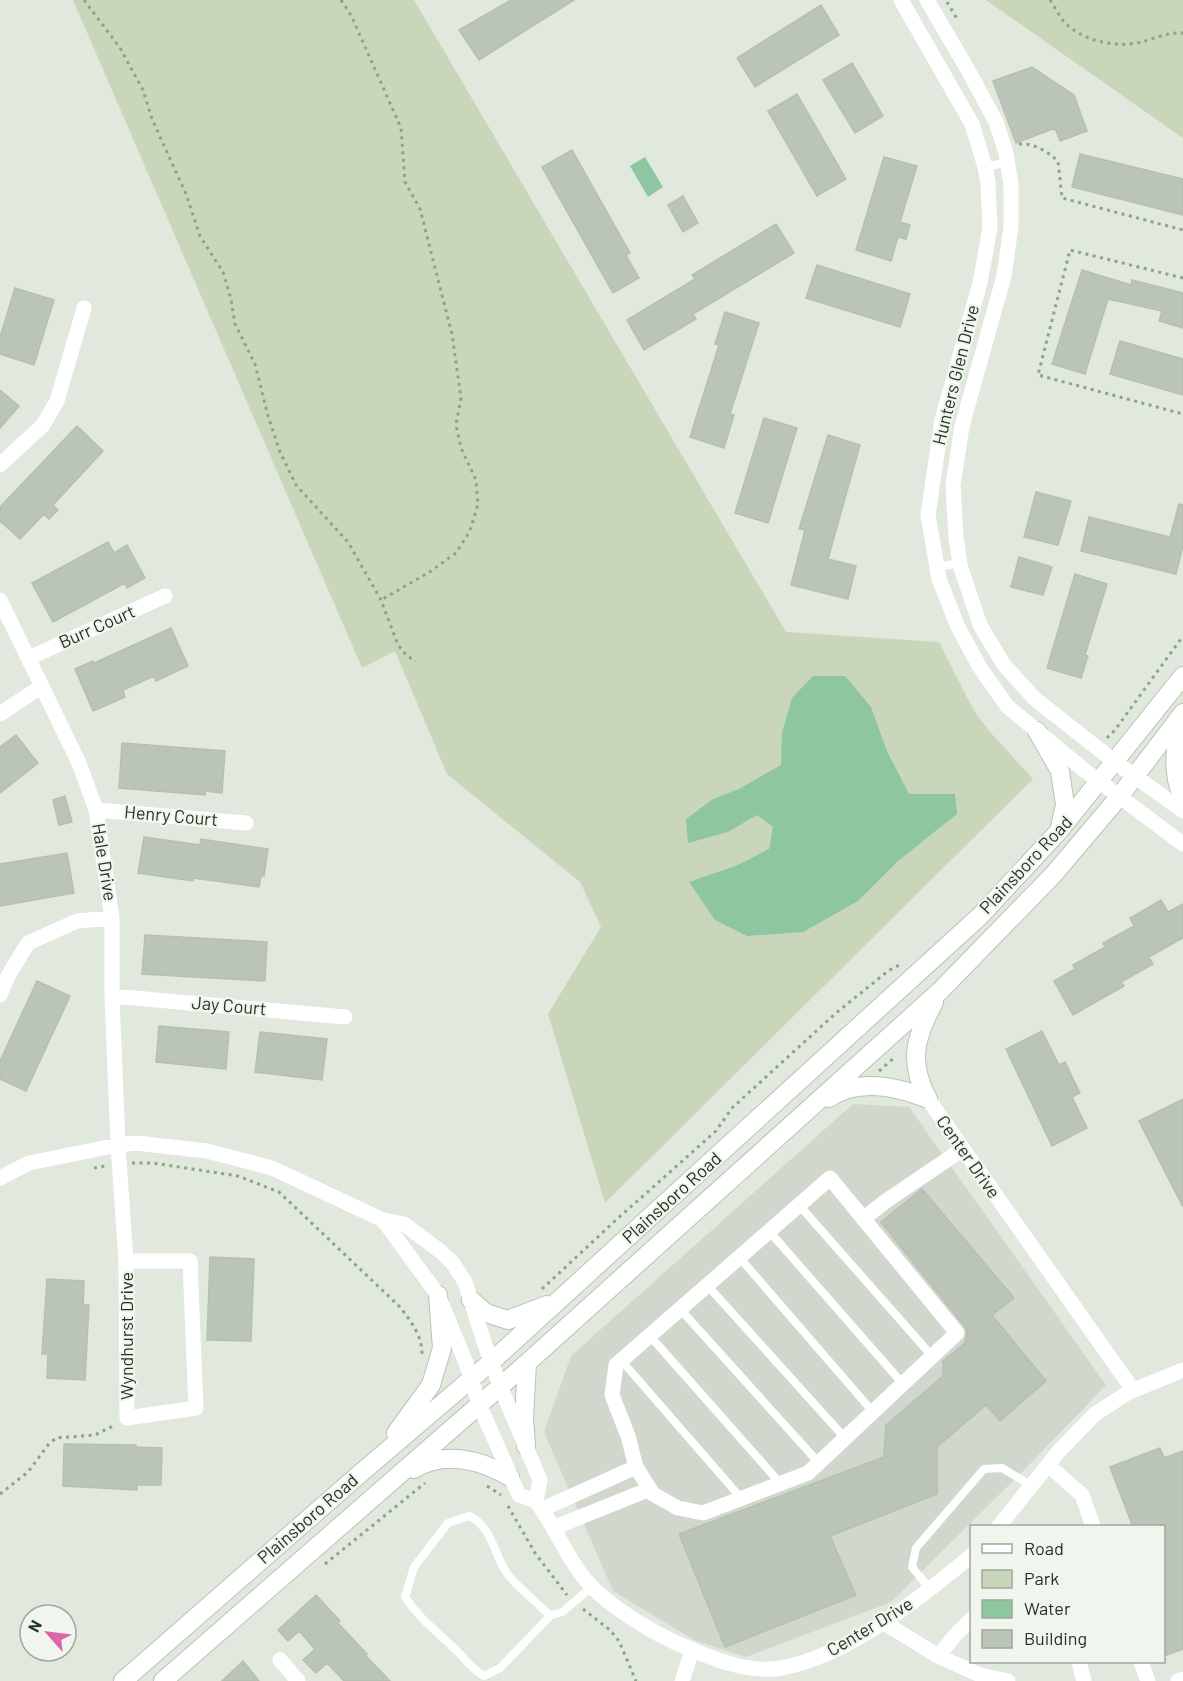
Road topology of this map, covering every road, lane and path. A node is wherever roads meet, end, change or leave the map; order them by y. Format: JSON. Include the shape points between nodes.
{"nodes":[{"id":1,"x":84,"y":0,"type":"edge"},
{"id":2,"x":341,"y":0,"type":"edge"},
{"id":3,"x":901,"y":0,"type":"edge"},
{"id":4,"x":927,"y":0,"type":"edge"},
{"id":5,"x":946,"y":0,"type":"edge"},
{"id":6,"x":1050,"y":0,"type":"edge"},
{"id":7,"x":960,"y":25,"type":"dead end"},
{"id":8,"x":1183,"y":33,"type":"edge"},
{"id":9,"x":1012,"y":145,"type":"dead end"},
{"id":10,"x":1008,"y":162,"type":"junction"},
{"id":11,"x":985,"y":167,"type":"junction"},
{"id":12,"x":1183,"y":230,"type":"edge"},
{"id":13,"x":1183,"y":278,"type":"edge"},
{"id":14,"x":84,"y":308,"type":"dead end"},
{"id":15,"x":953,"y":373,"type":"junction"},
{"id":16,"x":974,"y":378,"type":"junction"},
{"id":17,"x":1183,"y":414,"type":"edge"},
{"id":18,"x":942,"y":420,"type":"junction"},
{"id":19,"x":962,"y":426,"type":"junction"},
{"id":20,"x":0,"y":465,"type":"edge"},
{"id":21,"x":960,"y":563,"type":"junction"},
{"id":22,"x":937,"y":567,"type":"junction"},
{"id":23,"x":165,"y":596,"type":"dead end"},
{"id":24,"x":0,"y":600,"type":"edge"},
{"id":25,"x":381,"y":600,"type":"junction"},
{"id":26,"x":1183,"y":636,"type":"edge"},
{"id":27,"x":29,"y":658,"type":"junction"},
{"id":28,"x":416,"y":661,"type":"dead end"},
{"id":29,"x":1183,"y":676,"type":"edge"},
{"id":30,"x":42,"y":686,"type":"junction"},
{"id":31,"x":0,"y":714,"type":"edge"},
{"id":32,"x":1183,"y":714,"type":"edge"},
{"id":33,"x":1037,"y":731,"type":"junction"},
{"id":34,"x":1099,"y":749,"type":"junction"},
{"id":35,"x":1115,"y":762,"type":"junction"},
{"id":36,"x":1135,"y":776,"type":"junction"},
{"id":37,"x":1100,"y":782,"type":"junction"},
{"id":38,"x":1119,"y":797,"type":"junction"},
{"id":39,"x":1183,"y":799,"type":"edge"},
{"id":40,"x":96,"y":810,"type":"junction"},
{"id":41,"x":1183,"y":811,"type":"edge"},
{"id":42,"x":246,"y":823,"type":"dead end"},
{"id":43,"x":1058,"y":832,"type":"junction"},
{"id":44,"x":1183,"y":844,"type":"edge"},
{"id":45,"x":112,"y":918,"type":"junction"},
{"id":46,"x":906,"y":962,"type":"dead end"},
{"id":47,"x":940,"y":991,"type":"junction"},
{"id":48,"x":0,"y":995,"type":"edge"},
{"id":49,"x":112,"y":996,"type":"junction"},
{"id":50,"x":345,"y":1017,"type":"dead end"},
{"id":51,"x":896,"y":1057,"type":"dead end"},
{"id":52,"x":871,"y":1078,"type":"dead end"},
{"id":53,"x":928,"y":1099,"type":"junction"},
{"id":54,"x":803,"y":1115,"type":"junction"},
{"id":55,"x":118,"y":1145,"type":"junction"},
{"id":56,"x":963,"y":1149,"type":"junction"},
{"id":57,"x":119,"y":1163,"type":"junction"},
{"id":58,"x":94,"y":1168,"type":"dead end"},
{"id":59,"x":0,"y":1178,"type":"edge"},
{"id":60,"x":799,"y":1205,"type":"junction"},
{"id":61,"x":863,"y":1219,"type":"junction"},
{"id":62,"x":383,"y":1220,"type":"junction"},
{"id":63,"x":769,"y":1231,"type":"junction"},
{"id":64,"x":740,"y":1257,"type":"junction"},
{"id":65,"x":126,"y":1261,"type":"junction"},
{"id":66,"x":707,"y":1285,"type":"junction"},
{"id":67,"x":541,"y":1290,"type":"dead end"},
{"id":68,"x":438,"y":1295,"type":"junction"},
{"id":69,"x":471,"y":1300,"type":"junction"},
{"id":70,"x":560,"y":1300,"type":"junction"},
{"id":71,"x":680,"y":1309,"type":"junction"},
{"id":72,"x":650,"y":1336,"type":"junction"},
{"id":73,"x":932,"y":1356,"type":"junction"},
{"id":74,"x":621,"y":1360,"type":"junction"},
{"id":75,"x":491,"y":1362,"type":"junction"},
{"id":76,"x":527,"y":1363,"type":"junction"},
{"id":77,"x":423,"y":1364,"type":"dead end"},
{"id":78,"x":1183,"y":1370,"type":"edge"},
{"id":79,"x":471,"y":1379,"type":"junction"},
{"id":80,"x":903,"y":1384,"type":"junction"},
{"id":81,"x":500,"y":1386,"type":"junction"},
{"id":82,"x":1133,"y":1390,"type":"junction"},
{"id":83,"x":479,"y":1404,"type":"junction"},
{"id":84,"x":873,"y":1412,"type":"junction"},
{"id":85,"x":127,"y":1418,"type":"junction"},
{"id":86,"x":845,"y":1438,"type":"junction"},
{"id":87,"x":526,"y":1446,"type":"junction"},
{"id":88,"x":819,"y":1463,"type":"junction"},
{"id":89,"x":1048,"y":1465,"type":"junction"},
{"id":90,"x":636,"y":1467,"type":"junction"},
{"id":91,"x":362,"y":1472,"type":"junction"},
{"id":92,"x":510,"y":1477,"type":"junction"},
{"id":93,"x":392,"y":1483,"type":"junction"},
{"id":94,"x":780,"y":1484,"type":"junction"},
{"id":95,"x":1032,"y":1486,"type":"junction"},
{"id":96,"x":650,"y":1489,"type":"junction"},
{"id":97,"x":0,"y":1494,"type":"edge"},
{"id":98,"x":741,"y":1498,"type":"junction"},
{"id":99,"x":539,"y":1505,"type":"junction"},
{"id":100,"x":1001,"y":1525,"type":"edge"},
{"id":101,"x":1092,"y":1525,"type":"edge"},
{"id":102,"x":553,"y":1528,"type":"junction"},
{"id":103,"x":970,"y":1557,"type":"edge"},
{"id":104,"x":592,"y":1587,"type":"junction"},
{"id":105,"x":931,"y":1590,"type":"junction"},
{"id":106,"x":551,"y":1615,"type":"junction"},
{"id":107,"x":883,"y":1622,"type":"junction"},
{"id":108,"x":970,"y":1622,"type":"edge"},
{"id":109,"x":692,"y":1650,"type":"junction"},
{"id":110,"x":938,"y":1656,"type":"junction"},
{"id":111,"x":280,"y":1660,"type":"dead end"},
{"id":112,"x":1079,"y":1663,"type":"edge"},
{"id":113,"x":1141,"y":1663,"type":"edge"},
{"id":114,"x":1183,"y":1679,"type":"edge"},
{"id":115,"x":123,"y":1681,"type":"edge"},
{"id":116,"x":163,"y":1681,"type":"edge"},
{"id":117,"x":298,"y":1681,"type":"edge"},
{"id":118,"x":682,"y":1681,"type":"edge"},
{"id":119,"x":1008,"y":1681,"type":"edge"},
{"id":120,"x":1084,"y":1681,"type":"edge"},
{"id":121,"x":1148,"y":1681,"type":"edge"},
{"id":122,"x":1178,"y":1681,"type":"edge"}],
"edges":[{"from":1,"to":25,"type":"path","via":[[120,48],[143,90],[201,236],[223,272],[235,324],[255,364],[280,452],[296,484],[348,542]]},
{"from":2,"to":25,"type":"path","via":[[402,128],[405,182],[420,209],[452,334],[461,398],[456,424],[461,448],[476,480],[478,504],[470,531],[456,553]]},
{"from":3,"to":11,"type":"street","name":"Hunters Glen Drive","via":[[972,124]]},
{"from":4,"to":10,"type":"street","name":"Hunters Glen Drive","via":[[996,122]]},
{"from":5,"to":7,"type":"path"},
{"from":6,"to":8,"type":"path","via":[[1065,23],[1087,37],[1114,45]]},
{"from":9,"to":12,"type":"path","via":[[1027,144],[1058,161],[1062,198]]},
{"from":10,"to":11,"type":"lane"},
{"from":10,"to":16,"type":"street","name":"Hunters Glen Drive","via":[[1011,227],[1004,276]]},
{"from":11,"to":15,"type":"street","name":"Hunters Glen Drive","via":[[990,228],[980,283]]},
{"from":13,"to":17,"type":"path","via":[[1070,249],[1038,375]]},
{"from":14,"to":20,"type":"street","via":[[57,401],[43,425]]},
{"from":15,"to":16,"type":"lane"},
{"from":15,"to":18,"type":"street","name":"Hunters Glen Drive"},
{"from":16,"to":19,"type":"street","name":"Hunters Glen Drive"},
{"from":18,"to":19,"type":"lane"},
{"from":18,"to":22,"type":"street","name":"Hunters Glen Drive","via":[[928,515]]},
{"from":19,"to":21,"type":"street","name":"Hunters Glen Drive","via":[[953,485]]},
{"from":21,"to":22,"type":"lane"},
{"from":21,"to":34,"type":"street","name":"Hunters Glen Drive","via":[[980,626],[1004,665],[1035,699]]},
{"from":22,"to":33,"type":"street","name":"Hunters Glen Drive","via":[[958,627],[979,666],[1008,706]]},
{"from":23,"to":27,"type":"street","name":"Burr Court"},
{"from":24,"to":27,"type":"street","name":"Hale Drive"},
{"from":25,"to":28,"type":"path","via":[[398,645]]},
{"from":26,"to":34,"type":"path"},
{"from":27,"to":30,"type":"street","name":"Hale Drive"},
{"from":29,"to":35,"type":"street","name":"Plainsboro Road"},
{"from":30,"to":31,"type":"street"},
{"from":30,"to":40,"type":"street","name":"Hale Drive","via":[[79,763]]},
{"from":32,"to":36,"type":"street","name":"Plainsboro Road"},
{"from":32,"to":39,"type":"street","via":[[1174,754],[1177,785]]},
{"from":33,"to":37,"type":"street","name":"Hunters Glen Drive"},
{"from":33,"to":43,"type":"street","via":[[1060,771],[1065,805]]},
{"from":34,"to":35,"type":"street","name":"Hunters Glen Drive"},
{"from":35,"to":36,"type":"street","name":"Hunters Glen Drive"},
{"from":35,"to":37,"type":"street","name":"Plainsboro Road"},
{"from":36,"to":38,"type":"street","name":"Plainsboro Road"},
{"from":36,"to":41,"type":"street","name":"Hunters Glen Drive"},
{"from":37,"to":38,"type":"street","name":"Hunters Glen Drive"},
{"from":37,"to":43,"type":"street","name":"Plainsboro Road"},
{"from":38,"to":44,"type":"street","name":"Hunters Glen Drive"},
{"from":38,"to":47,"type":"street","name":"Plainsboro Road","via":[[1053,875]]},
{"from":40,"to":42,"type":"street","name":"Henry Court"},
{"from":40,"to":45,"type":"street","name":"Hale Drive"},
{"from":43,"to":70,"type":"street","name":"Plainsboro Road","via":[[967,928]]},
{"from":45,"to":48,"type":"street","via":[[77,921],[28,943]]},
{"from":45,"to":49,"type":"street","name":"Hale Drive"},
{"from":46,"to":67,"type":"path","via":[[888,971],[836,1013],[732,1108],[716,1131]]},
{"from":47,"to":53,"type":"street","via":[[924,1021],[915,1052],[920,1085]]},
{"from":47,"to":54,"type":"street","name":"Plainsboro Road"},
{"from":49,"to":50,"type":"street","name":"Jay Court"},
{"from":49,"to":55,"type":"street","name":"Hale Drive"},
{"from":51,"to":52,"type":"path"},
{"from":53,"to":54,"type":"street","via":[[890,1088],[860,1088],[838,1092]]},
{"from":53,"to":56,"type":"street","name":"Center Drive"},
{"from":54,"to":76,"type":"street","name":"Plainsboro Road"},
{"from":55,"to":57,"type":"street","name":"Wyndhurst Drive"},
{"from":55,"to":59,"type":"street","via":[[29,1163]]},
{"from":55,"to":62,"type":"street","via":[[136,1143],[207,1151],[272,1168]]},
{"from":56,"to":61,"type":"street"},
{"from":56,"to":82,"type":"street","name":"Center Drive"},
{"from":57,"to":58,"type":"path"},
{"from":57,"to":65,"type":"street","name":"Wyndhurst Drive"},
{"from":57,"to":77,"type":"path","via":[[153,1163],[238,1176],[279,1192],[400,1307],[422,1342]]},
{"from":60,"to":61,"type":"street","via":[[830,1178]]},
{"from":60,"to":63,"type":"street"},
{"from":60,"to":73,"type":"lane"},
{"from":61,"to":73,"type":"street","via":[[957,1333]]},
{"from":62,"to":68,"type":"street"},
{"from":62,"to":69,"type":"street","via":[[404,1224],[440,1251],[465,1282]]},
{"from":63,"to":64,"type":"street"},
{"from":63,"to":80,"type":"lane"},
{"from":64,"to":66,"type":"street"},
{"from":64,"to":84,"type":"lane"},
{"from":65,"to":85,"type":"street","name":"Wyndhurst Drive"},
{"from":65,"to":85,"type":"street","name":"Wyndhurst Drive","via":[[190,1261],[196,1408]]},
{"from":66,"to":71,"type":"street"},
{"from":66,"to":86,"type":"lane"},
{"from":68,"to":79,"type":"street"},
{"from":68,"to":91,"type":"street","via":[[442,1348],[430,1385],[401,1427]]},
{"from":69,"to":70,"type":"street","via":[[486,1313],[508,1320]]},
{"from":69,"to":75,"type":"street"},
{"from":70,"to":75,"type":"street","name":"Plainsboro Road"},
{"from":71,"to":72,"type":"street"},
{"from":71,"to":88,"type":"lane"},
{"from":72,"to":74,"type":"street"},
{"from":72,"to":94,"type":"lane"},
{"from":73,"to":80,"type":"street"},
{"from":74,"to":90,"type":"street","via":[[616,1365],[612,1395]]},
{"from":74,"to":98,"type":"lane"},
{"from":75,"to":79,"type":"street","name":"Plainsboro Road"},
{"from":75,"to":81,"type":"street"},
{"from":76,"to":81,"type":"street","name":"Plainsboro Road"},
{"from":76,"to":87,"type":"street"},
{"from":78,"to":82,"type":"street"},
{"from":79,"to":83,"type":"street"},
{"from":79,"to":91,"type":"street","name":"Plainsboro Road"},
{"from":80,"to":84,"type":"street"},
{"from":81,"to":83,"type":"street","name":"Plainsboro Road"},
{"from":81,"to":87,"type":"street","name":"Center Drive"},
{"from":82,"to":89,"type":"street","via":[[1095,1414]]},
{"from":83,"to":92,"type":"street","name":"Center Drive"},
{"from":83,"to":93,"type":"street","name":"Plainsboro Road"},
{"from":84,"to":86,"type":"street"},
{"from":85,"to":97,"type":"path","via":[[95,1435],[56,1438],[28,1472]]},
{"from":86,"to":88,"type":"street"},
{"from":87,"to":99,"type":"street","name":"Center Drive","via":[[540,1480]]},
{"from":88,"to":94,"type":"street","via":[[808,1473]]},
{"from":89,"to":95,"type":"street"},
{"from":89,"to":101,"type":"street","via":[[1082,1495]]},
{"from":90,"to":96,"type":"street"},
{"from":90,"to":99,"type":"street"},
{"from":91,"to":115,"type":"street","name":"Plainsboro Road"},
{"from":92,"to":93,"type":"street","via":[[490,1466],[456,1458],[425,1462]]},
{"from":92,"to":99,"type":"street","name":"Center Drive","via":[[519,1495]]},
{"from":93,"to":116,"type":"street","name":"Plainsboro Road"},
{"from":94,"to":98,"type":"street"},
{"from":95,"to":100,"type":"street"},
{"from":95,"to":105,"type":"lane","via":[[1002,1468],[984,1469],[916,1548],[912,1567]]},
{"from":96,"to":98,"type":"street","via":[[678,1508],[703,1513]]},
{"from":96,"to":102,"type":"street"},
{"from":99,"to":102,"type":"street","name":"Center Drive"},
{"from":102,"to":104,"type":"street","name":"Center Drive"},
{"from":103,"to":105,"type":"street","name":"Center Drive"},
{"from":104,"to":106,"type":"lane","via":[[562,1612]]},
{"from":104,"to":109,"type":"street","name":"Center Drive","via":[[637,1622]]},
{"from":105,"to":107,"type":"street","name":"Center Drive"},
{"from":106,"to":106,"type":"lane","via":[[508,1574],[478,1520],[469,1516],[448,1523],[414,1567],[405,1597],[415,1612],[484,1676],[500,1668]]},
{"from":107,"to":109,"type":"street","name":"Center Drive","via":[[816,1659],[780,1669],[748,1668]]},
{"from":107,"to":110,"type":"street"},
{"from":108,"to":110,"type":"street"},
{"from":109,"to":118,"type":"street"},
{"from":110,"to":119,"type":"street","via":[[980,1676]]},
{"from":111,"to":117,"type":"street"},
{"from":112,"to":120,"type":"street"},
{"from":113,"to":121,"type":"street"},
{"from":114,"to":122,"type":"street"}]}
